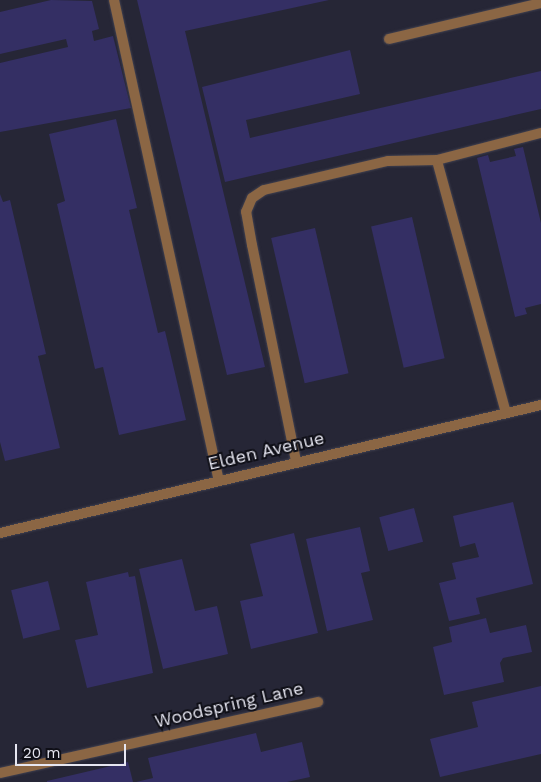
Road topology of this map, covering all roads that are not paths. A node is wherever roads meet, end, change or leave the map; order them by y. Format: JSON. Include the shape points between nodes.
{"nodes":[{"id":1,"x":114,"y":0,"type":"edge"},
{"id":2,"x":541,"y":3,"type":"edge"},
{"id":3,"x":389,"y":39,"type":"dead end"},
{"id":4,"x":541,"y":133,"type":"edge"},
{"id":5,"x":437,"y":160,"type":"junction"},
{"id":6,"x":541,"y":404,"type":"edge"},
{"id":7,"x":506,"y":413,"type":"junction"},
{"id":8,"x":296,"y":461,"type":"junction"},
{"id":9,"x":218,"y":478,"type":"junction"},
{"id":10,"x":0,"y":533,"type":"edge"},
{"id":11,"x":318,"y":702,"type":"dead end"},
{"id":12,"x":0,"y":773,"type":"edge"}],
"edges":[{"from":1,"to":9,"type":"street"},
{"from":2,"to":3,"type":"street"},
{"from":4,"to":5,"type":"street"},
{"from":5,"to":7,"type":"street"},
{"from":5,"to":8,"type":"street","via":[[388,161],[264,190],[252,198],[246,212]]},
{"from":6,"to":7,"type":"street","name":"Elden Avenue"},
{"from":7,"to":8,"type":"street","name":"Elden Avenue"},
{"from":8,"to":9,"type":"street","name":"Elden Avenue"},
{"from":9,"to":10,"type":"street","name":"Elden Avenue"},
{"from":11,"to":12,"type":"street","name":"Woodspring Lane"}]}
